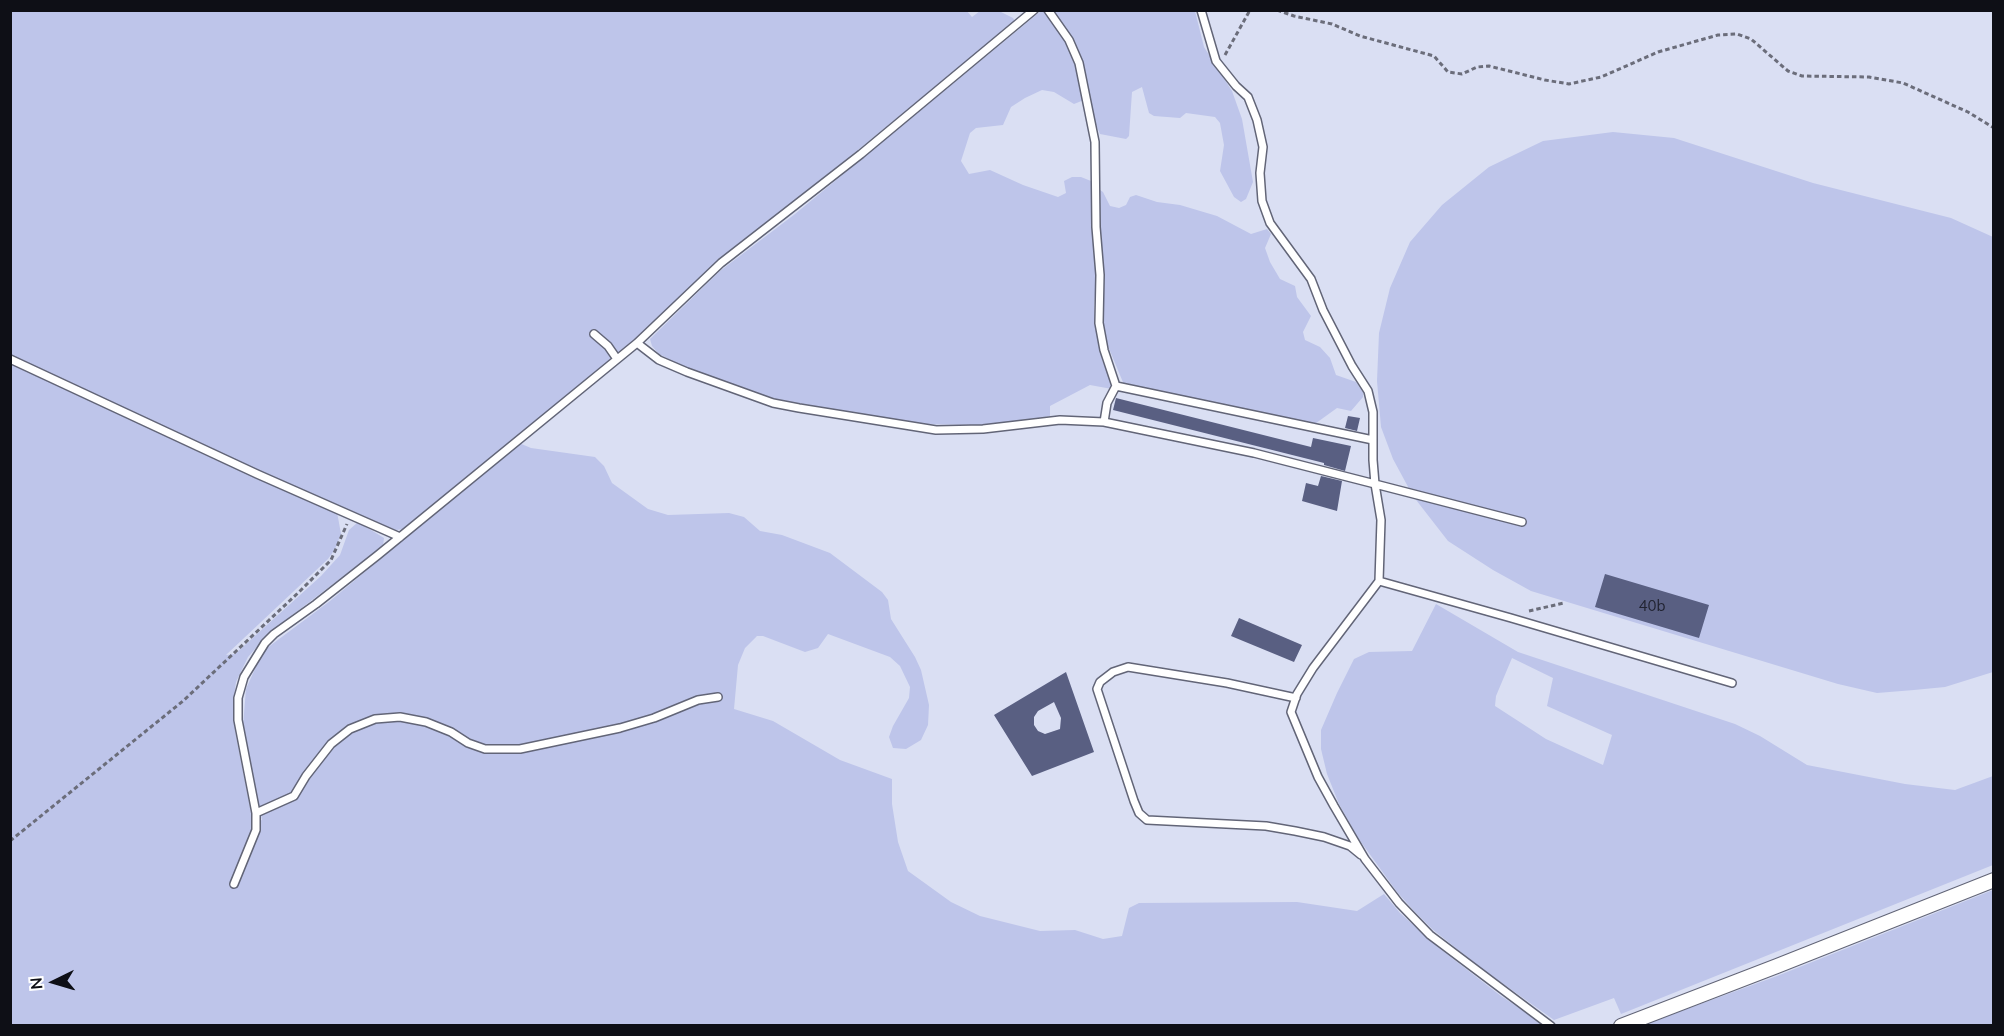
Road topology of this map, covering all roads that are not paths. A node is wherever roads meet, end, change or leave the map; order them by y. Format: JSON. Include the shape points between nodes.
{"nodes":[{"id":1,"x":1034,"y":10,"type":"edge"},
{"id":2,"x":1048,"y":10,"type":"edge"},
{"id":3,"x":1201,"y":10,"type":"edge"},
{"id":4,"x":594,"y":334,"type":"dead end"},
{"id":5,"x":637,"y":344,"type":"junction"},
{"id":6,"x":10,"y":359,"type":"edge"},
{"id":7,"x":617,"y":359,"type":"junction"},
{"id":8,"x":1116,"y":386,"type":"junction"},
{"id":9,"x":1104,"y":422,"type":"junction"},
{"id":10,"x":1373,"y":440,"type":"junction"},
{"id":11,"x":1375,"y":484,"type":"junction"},
{"id":12,"x":1522,"y":522,"type":"dead end"},
{"id":13,"x":400,"y":537,"type":"junction"},
{"id":14,"x":1379,"y":581,"type":"junction"},
{"id":15,"x":1732,"y":683,"type":"dead end"},
{"id":16,"x":718,"y":697,"type":"dead end"},
{"id":17,"x":1296,"y":698,"type":"junction"},
{"id":18,"x":256,"y":813,"type":"junction"},
{"id":19,"x":1365,"y":859,"type":"junction"},
{"id":20,"x":1994,"y":880,"type":"edge"},
{"id":21,"x":234,"y":884,"type":"dead end"},
{"id":22,"x":1551,"y":1026,"type":"edge"},
{"id":23,"x":1621,"y":1026,"type":"edge"}],
"edges":[{"from":1,"to":5,"type":"lane","via":[[721,264]]},
{"from":2,"to":8,"type":"lane","via":[[1079,63],[1095,142],[1099,323]]},
{"from":3,"to":10,"type":"lane","via":[[1216,61],[1248,97],[1257,120],[1263,147],[1262,201],[1270,223],[1311,279],[1323,310],[1368,391]]},
{"from":4,"to":7,"type":"lane"},
{"from":5,"to":7,"type":"lane"},
{"from":5,"to":9,"type":"lane","via":[[659,360],[687,372],[773,403],[821,412],[936,430],[1060,420]]},
{"from":6,"to":13,"type":"lane"},
{"from":7,"to":13,"type":"lane"},
{"from":8,"to":9,"type":"lane","via":[[1107,403]]},
{"from":8,"to":10,"type":"lane"},
{"from":9,"to":11,"type":"lane","via":[[1254,453]]},
{"from":10,"to":11,"type":"lane"},
{"from":11,"to":12,"type":"lane"},
{"from":11,"to":14,"type":"lane","via":[[1381,520]]},
{"from":13,"to":18,"type":"lane","via":[[274,634],[244,677],[238,698],[238,720]]},
{"from":14,"to":15,"type":"lane"},
{"from":14,"to":17,"type":"lane","via":[[1313,668]]},
{"from":16,"to":18,"type":"lane","via":[[698,700],[620,728],[520,750],[485,749],[426,722],[400,717],[375,719],[350,729],[331,744],[294,796]]},
{"from":17,"to":19,"type":"lane","via":[[1291,712],[1301,740]]},
{"from":17,"to":19,"type":"lane","via":[[1128,667],[1113,672],[1097,689],[1134,801],[1147,820],[1295,831],[1350,846]]},
{"from":18,"to":21,"type":"lane","via":[[256,830]]},
{"from":19,"to":22,"type":"lane","via":[[1399,903],[1431,935]]},
{"from":20,"to":23,"type":"street"}]}
